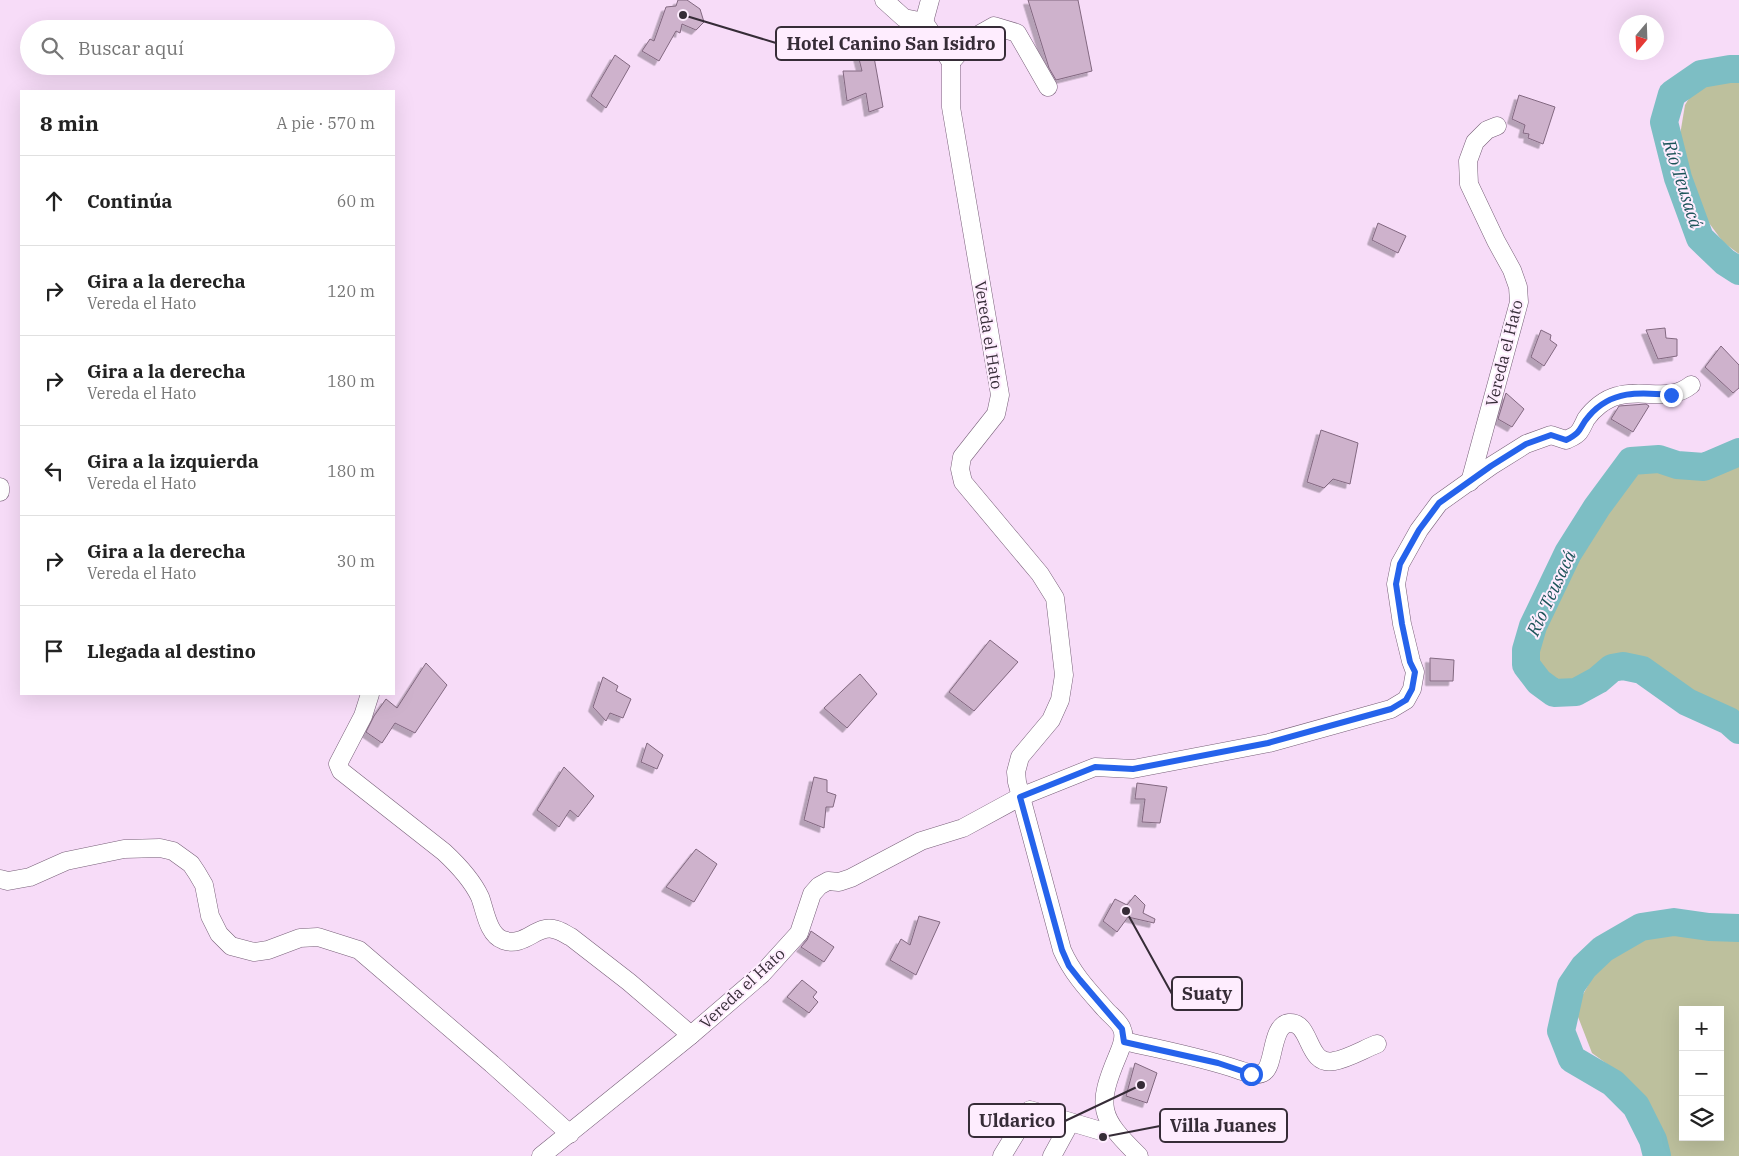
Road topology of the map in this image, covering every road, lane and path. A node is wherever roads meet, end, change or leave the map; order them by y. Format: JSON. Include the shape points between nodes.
{"nodes":[{"id":1,"x":884,"y":0,"type":"edge"},
{"id":2,"x":905,"y":0,"type":"edge"},
{"id":3,"x":930,"y":0,"type":"edge"},
{"id":4,"x":904,"y":18,"type":"junction"},
{"id":5,"x":924,"y":22,"type":"junction"},
{"id":6,"x":951,"y":62,"type":"junction"},
{"id":7,"x":1048,"y":87,"type":"dead end"},
{"id":8,"x":1497,"y":126,"type":"dead end"},
{"id":9,"x":1691,"y":385,"type":"dead end"},
{"id":10,"x":1470,"y":482,"type":"junction"},
{"id":11,"x":0,"y":487,"type":"edge"},
{"id":12,"x":0,"y":492,"type":"edge"},
{"id":13,"x":370,"y":695,"type":"edge"},
{"id":14,"x":1020,"y":797,"type":"junction"},
{"id":15,"x":0,"y":879,"type":"edge"},
{"id":16,"x":691,"y":1035,"type":"junction"},
{"id":17,"x":1124,"y":1042,"type":"junction"},
{"id":18,"x":1377,"y":1044,"type":"dead end"},
{"id":19,"x":1070,"y":1123,"type":"junction"},
{"id":20,"x":570,"y":1134,"type":"junction"},
{"id":21,"x":1109,"y":1134,"type":"junction"},
{"id":22,"x":541,"y":1156,"type":"edge"},
{"id":23,"x":1002,"y":1156,"type":"edge"},
{"id":24,"x":1052,"y":1156,"type":"edge"},
{"id":25,"x":1139,"y":1156,"type":"edge"}],
"edges":[{"from":1,"to":4,"type":"street"},
{"from":2,"to":4,"type":"street"},
{"from":3,"to":5,"type":"street"},
{"from":4,"to":5,"type":"street"},
{"from":5,"to":6,"type":"street"},
{"from":6,"to":7,"type":"street","via":[[971,39],[994,26],[1017,34]]},
{"from":6,"to":14,"type":"street","name":"Vereda el Hato","via":[[951,107],[1000,395],[996,414],[962,457],[960,468],[963,482],[1040,574],[1055,598],[1064,675],[1060,700],[1051,720],[1020,757],[1016,782]]},
{"from":8,"to":10,"type":"street","name":"Vereda el Hato","via":[[1487,130],[1475,142],[1468,161],[1469,184],[1512,270],[1519,302]]},
{"from":9,"to":10,"type":"street","name":"Vereda el Hato","via":[[1671,395],[1639,392],[1605,401],[1587,418],[1578,434],[1566,440],[1551,435],[1526,444]]},
{"from":10,"to":14,"type":"street","name":"Vereda el Hato","via":[[1439,503],[1419,530],[1396,576],[1402,624],[1415,672],[1406,700],[1391,709],[1268,743],[1133,769],[1095,767]]},
{"from":11,"to":12,"type":"street"},
{"from":13,"to":16,"type":"street","via":[[363,716],[338,764],[341,771],[455,862],[479,895],[496,937],[515,942],[553,929],[571,937]]},
{"from":14,"to":16,"type":"street","name":"Vereda el Hato","via":[[964,828],[921,841],[851,878],[828,881],[819,886],[812,894],[799,933],[762,974]]},
{"from":14,"to":17,"type":"street","name":"Vereda el Hato","via":[[1062,950],[1074,973],[1122,1029]]},
{"from":15,"to":20,"type":"street","via":[[8,881],[30,877],[66,861],[124,849],[173,851],[192,864],[204,885],[210,916],[219,934],[231,946],[254,952],[300,938],[318,937],[359,950]]},
{"from":16,"to":20,"type":"street","name":"Vereda el Hato"},
{"from":17,"to":18,"type":"street","via":[[1218,1063],[1251,1074],[1264,1072],[1268,1067],[1279,1031],[1286,1023],[1303,1030],[1315,1054],[1325,1061],[1334,1062]]},
{"from":17,"to":21,"type":"street","via":[[1109,1076],[1104,1098]]},
{"from":19,"to":21,"type":"street"},
{"from":19,"to":23,"type":"street","via":[[1030,1110]]},
{"from":19,"to":24,"type":"street"},
{"from":20,"to":22,"type":"street","name":"Vereda el Hato"},
{"from":21,"to":25,"type":"street"}]}
